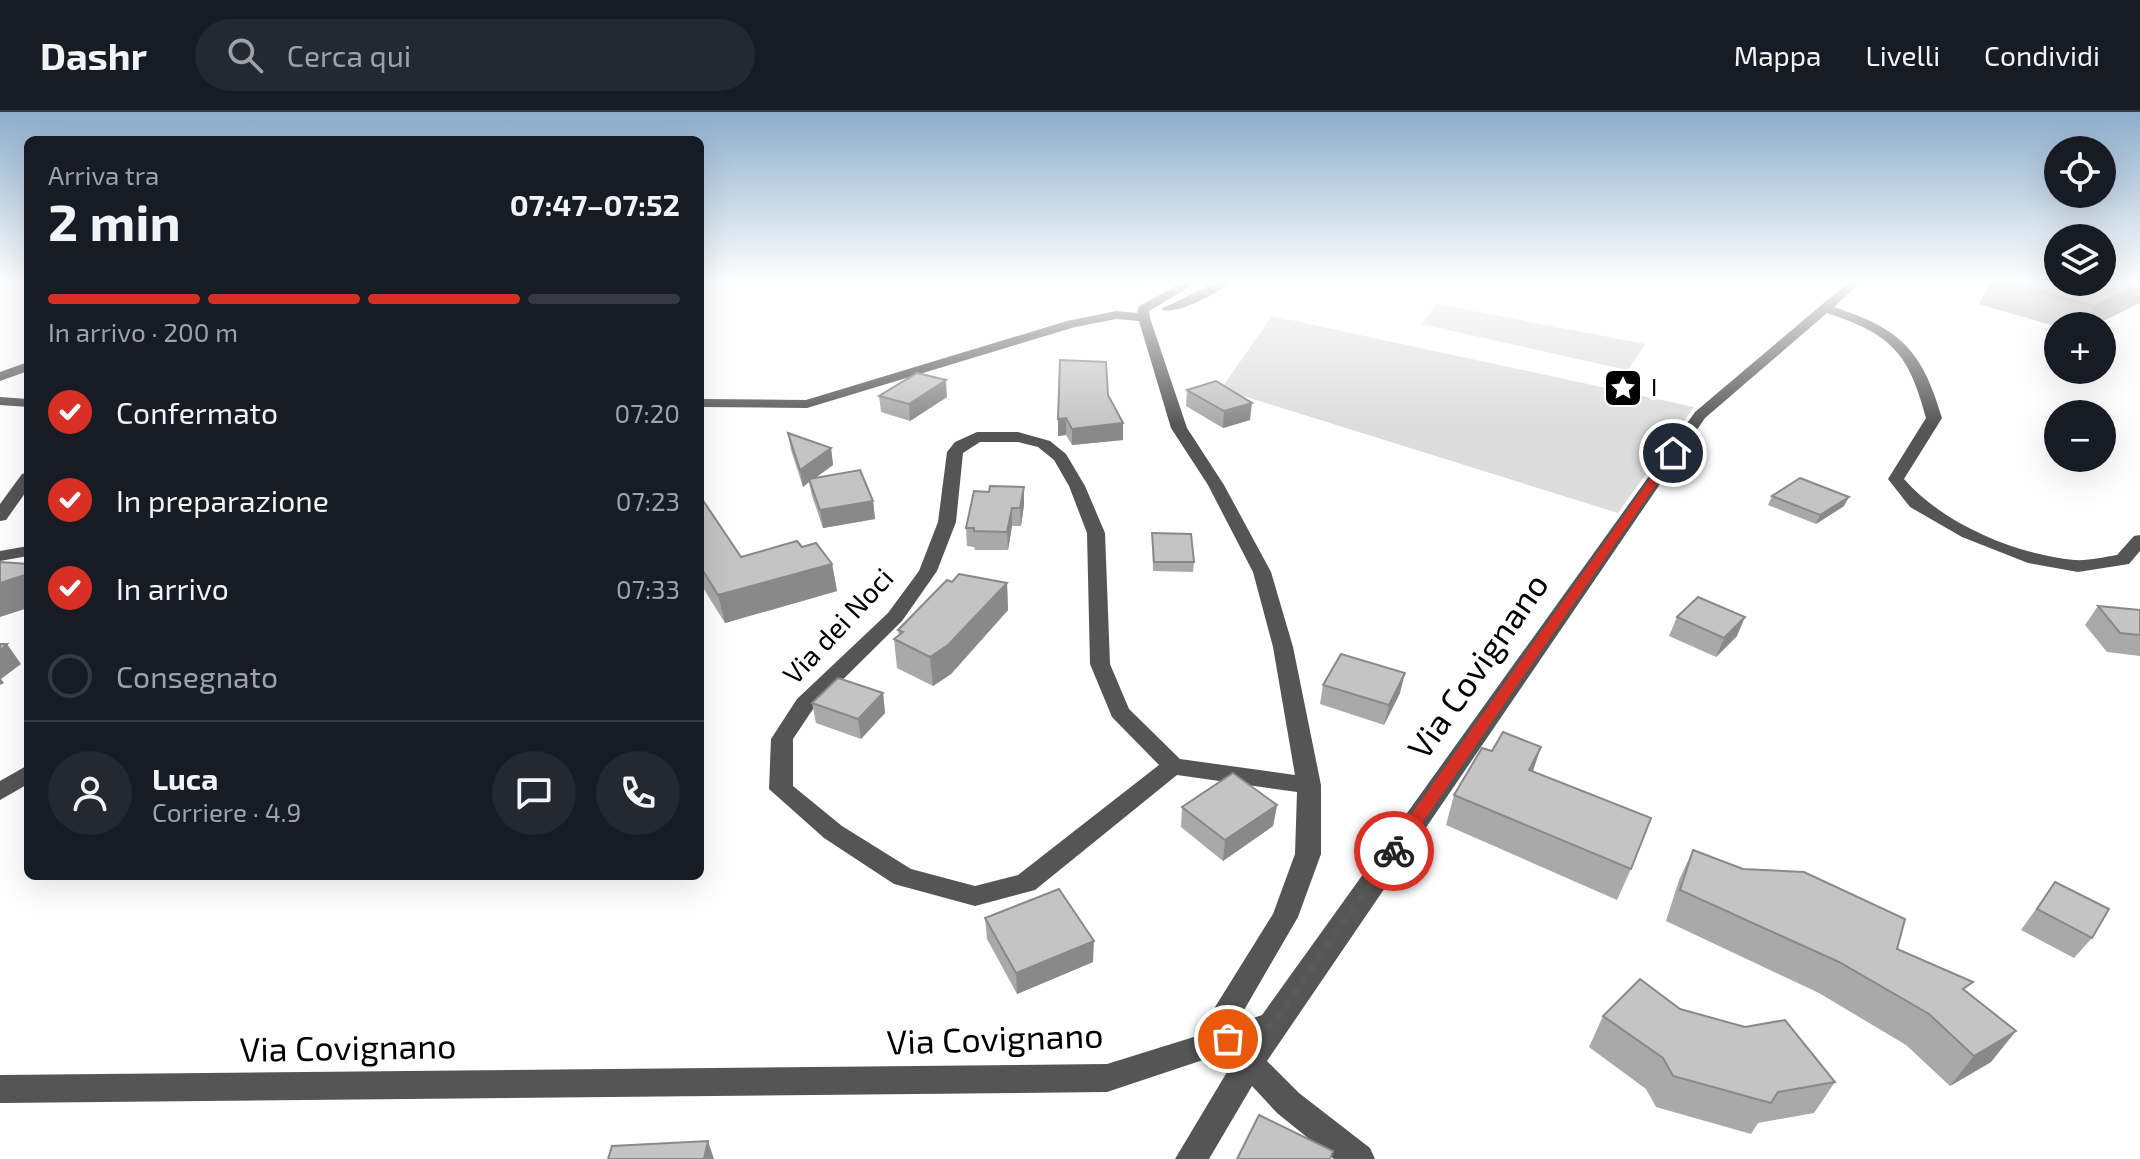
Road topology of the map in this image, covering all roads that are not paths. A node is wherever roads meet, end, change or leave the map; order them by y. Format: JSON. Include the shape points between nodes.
{"nodes":[{"id":1,"x":1056,"y":329,"type":"edge"},
{"id":2,"x":1147,"y":329,"type":"edge"},
{"id":3,"x":1801,"y":329,"type":"edge"},
{"id":4,"x":1879,"y":329,"type":"edge"},
{"id":5,"x":24,"y":368,"type":"edge"},
{"id":6,"x":0,"y":377,"type":"edge"},
{"id":7,"x":0,"y":401,"type":"edge"},
{"id":8,"x":24,"y":403,"type":"edge"},
{"id":9,"x":704,"y":403,"type":"edge"},
{"id":10,"x":24,"y":483,"type":"edge"},
{"id":11,"x":0,"y":516,"type":"edge"},
{"id":12,"x":2140,"y":540,"type":"edge"},
{"id":13,"x":24,"y":552,"type":"edge"},
{"id":14,"x":0,"y":556,"type":"edge"},
{"id":15,"x":1173,"y":766,"type":"junction"},
{"id":16,"x":24,"y":776,"type":"edge"},
{"id":17,"x":1309,"y":785,"type":"junction"},
{"id":18,"x":0,"y":792,"type":"edge"},
{"id":19,"x":1272,"y":1025,"type":"junction"},
{"id":20,"x":1207,"y":1046,"type":"junction"},
{"id":21,"x":1249,"y":1063,"type":"junction"},
{"id":22,"x":0,"y":1089,"type":"edge"},
{"id":23,"x":1191,"y":1159,"type":"edge"},
{"id":24,"x":1359,"y":1159,"type":"edge"}],
"edges":[{"from":1,"to":9,"type":"street","via":[[807,404]]},
{"from":2,"to":17,"type":"street","via":[[1179,428],[1224,498],[1262,572],[1283,647]]},
{"from":3,"to":19,"type":"street","name":"Via Covignano","via":[[1700,415]]},
{"from":4,"to":12,"type":"street","via":[[1903,344],[1924,376],[1934,418],[1896,479],[1916,503],[1968,533],[2034,559],[2078,566],[2123,560]]},
{"from":5,"to":6,"type":"street"},
{"from":7,"to":8,"type":"street"},
{"from":10,"to":11,"type":"street"},
{"from":13,"to":14,"type":"street"},
{"from":15,"to":15,"type":"street","name":"Via dei Noci","via":[[1026,883],[975,896],[903,877],[833,832],[781,789],[782,739],[805,704],[895,617],[928,571],[947,522],[955,452],[977,437],[993,436],[1044,444],[1060,457],[1077,486],[1096,533],[1100,664],[1120,712]]},
{"from":15,"to":17,"type":"street"},
{"from":16,"to":18,"type":"street"},
{"from":17,"to":20,"type":"street","via":[[1308,854],[1285,917]]},
{"from":19,"to":20,"type":"street","name":"Via Covignano"},
{"from":19,"to":21,"type":"street"},
{"from":20,"to":22,"type":"street","name":"Via Covignano","via":[[1107,1078]]},
{"from":21,"to":23,"type":"street"},
{"from":21,"to":24,"type":"street","via":[[1288,1103]]}]}
